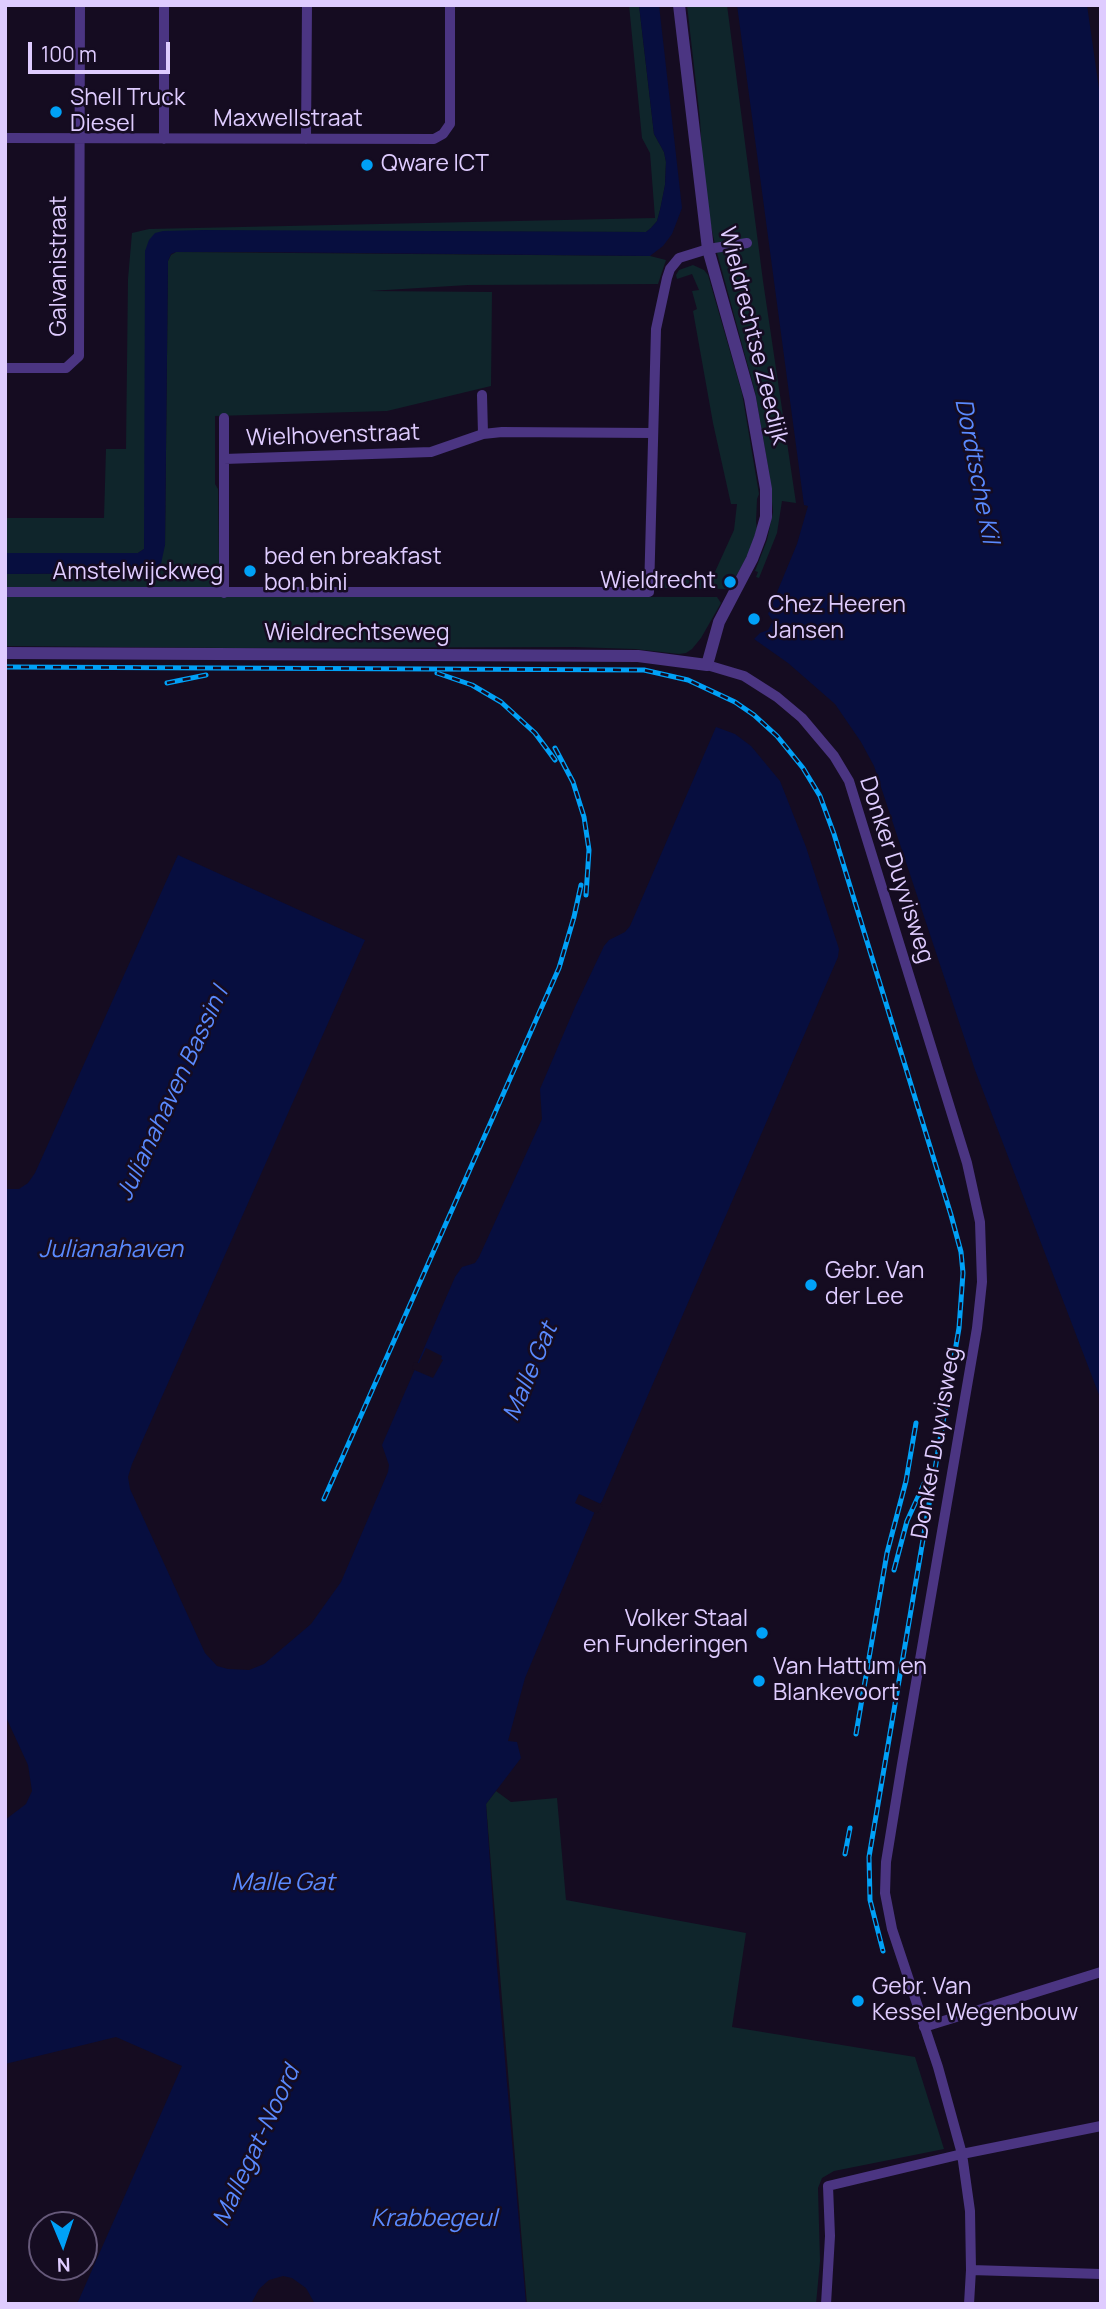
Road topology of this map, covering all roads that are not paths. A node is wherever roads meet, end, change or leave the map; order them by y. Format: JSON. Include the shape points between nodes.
{"nodes":[{"id":1,"x":80,"y":5,"type":"edge"},
{"id":2,"x":164,"y":5,"type":"edge"},
{"id":3,"x":307,"y":5,"type":"edge"},
{"id":4,"x":450,"y":5,"type":"edge"},
{"id":5,"x":679,"y":5,"type":"edge"},
{"id":6,"x":5,"y":138,"type":"edge"},
{"id":7,"x":78,"y":138,"type":"junction"},
{"id":8,"x":164,"y":139,"type":"junction"},
{"id":9,"x":306,"y":139,"type":"junction"},
{"id":10,"x":747,"y":243,"type":"dead end"},
{"id":11,"x":708,"y":249,"type":"junction"},
{"id":12,"x":5,"y":368,"type":"edge"},
{"id":13,"x":482,"y":395,"type":"dead end"},
{"id":14,"x":224,"y":418,"type":"dead end"},
{"id":15,"x":653,"y":433,"type":"junction"},
{"id":16,"x":483,"y":435,"type":"junction"},
{"id":17,"x":224,"y":459,"type":"junction"},
{"id":18,"x":5,"y":592,"type":"edge"},
{"id":19,"x":224,"y":593,"type":"junction"},
{"id":20,"x":5,"y":653,"type":"edge"},
{"id":21,"x":708,"y":665,"type":"junction"},
{"id":22,"x":1101,"y":1972,"type":"edge"},
{"id":23,"x":924,"y":2027,"type":"junction"},
{"id":24,"x":1101,"y":2126,"type":"edge"},
{"id":25,"x":962,"y":2154,"type":"junction"},
{"id":26,"x":971,"y":2270,"type":"junction"},
{"id":27,"x":1101,"y":2274,"type":"edge"},
{"id":28,"x":826,"y":2304,"type":"edge"},
{"id":29,"x":969,"y":2304,"type":"edge"}],
"edges":[{"from":1,"to":7,"type":"street","name":"Galvanistraat"},
{"from":2,"to":8,"type":"street"},
{"from":3,"to":9,"type":"street"},
{"from":4,"to":9,"type":"street","name":"Maxwellstraat","via":[[450,124],[443,134],[434,139]]},
{"from":5,"to":11,"type":"street","name":"Wieldrechtse Zeedijk"},
{"from":6,"to":7,"type":"street","name":"Maxwellstraat"},
{"from":7,"to":8,"type":"street","name":"Maxwellstraat"},
{"from":7,"to":12,"type":"street","name":"Galvanistraat","via":[[79,356],[66,368]]},
{"from":8,"to":9,"type":"street","name":"Maxwellstraat"},
{"from":10,"to":11,"type":"street"},
{"from":11,"to":15,"type":"street","via":[[679,258],[667,278],[656,329]]},
{"from":11,"to":21,"type":"street","name":"Wieldrechtse Zeedijk","via":[[750,398],[766,489],[766,512],[752,559],[719,622]]},
{"from":13,"to":16,"type":"street"},
{"from":14,"to":17,"type":"street"},
{"from":15,"to":16,"type":"street","name":"Wielhovenstraat"},
{"from":15,"to":19,"type":"street","name":"Amstelwijckweg","via":[[649,592]]},
{"from":16,"to":17,"type":"street","name":"Wielhovenstraat","via":[[431,452]]},
{"from":17,"to":19,"type":"street"},
{"from":18,"to":19,"type":"street","name":"Amstelwijckweg"},
{"from":20,"to":21,"type":"street","name":"Wieldrechtseweg","via":[[638,656]]},
{"from":21,"to":23,"type":"street","name":"Donker Duyvisweg","via":[[744,676],[777,697],[802,718],[849,781],[963,1150],[980,1222],[982,1282],[977,1328],[886,1862],[884,1893],[892,1929]]},
{"from":22,"to":23,"type":"street"},
{"from":23,"to":25,"type":"street","name":"Donker Duyvisweg"},
{"from":24,"to":25,"type":"street"},
{"from":25,"to":26,"type":"street","name":"Donker Duyvisweg","via":[[970,2211]]},
{"from":25,"to":28,"type":"street","via":[[828,2186]]},
{"from":26,"to":27,"type":"street"},
{"from":26,"to":29,"type":"street","name":"Donker Duyvisweg"}]}
